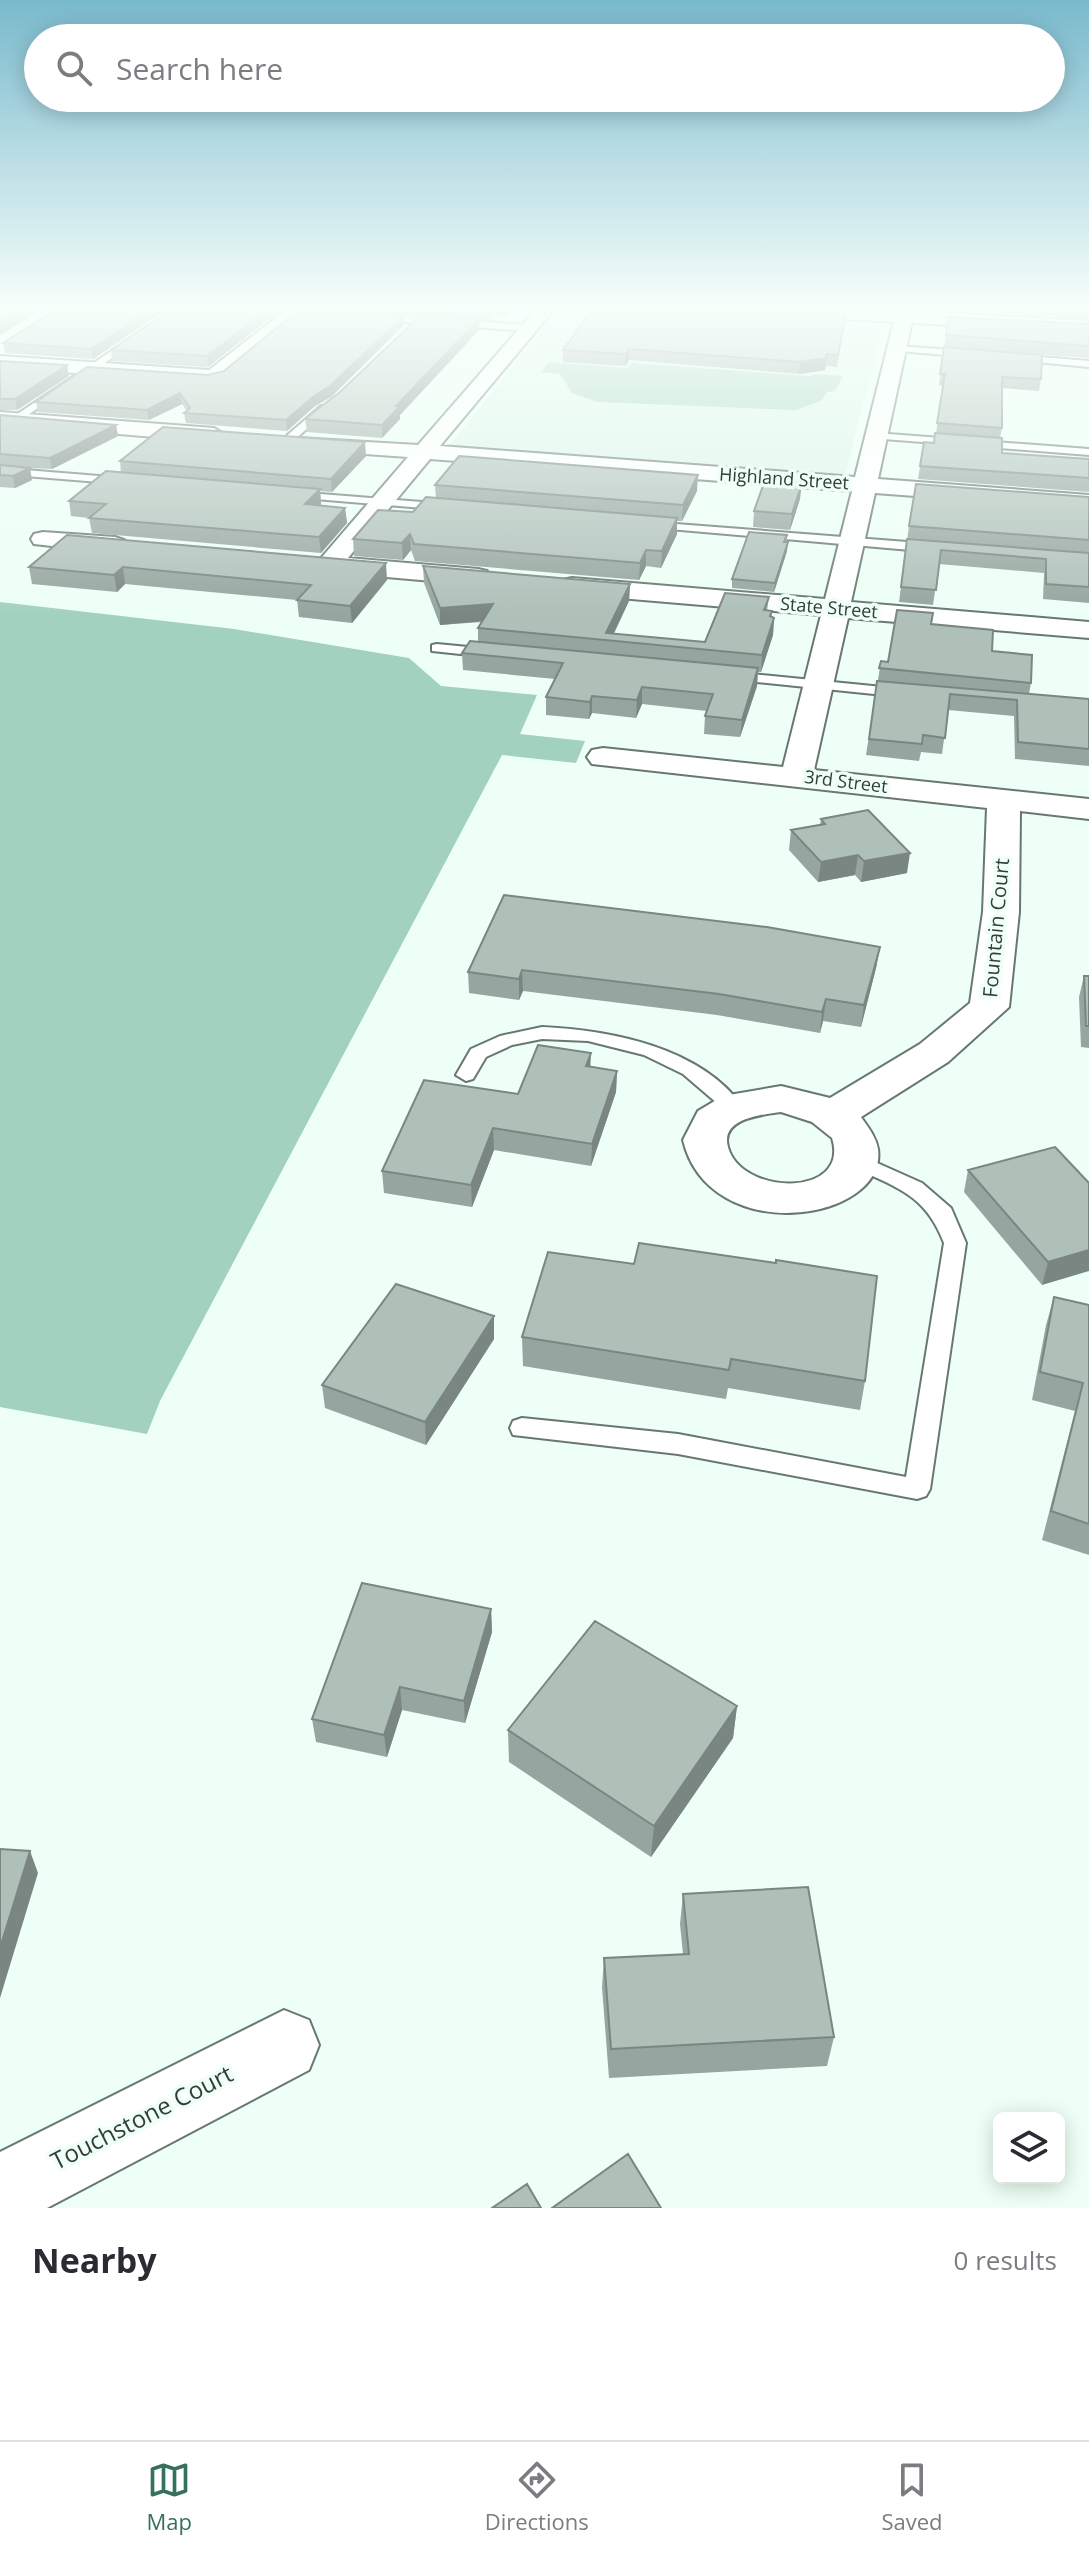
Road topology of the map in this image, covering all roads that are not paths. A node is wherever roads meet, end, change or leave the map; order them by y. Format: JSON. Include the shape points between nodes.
{"nodes":[{"id":1,"x":321,"y":410,"type":"edge"},
{"id":2,"x":459,"y":410,"type":"edge"},
{"id":3,"x":882,"y":410,"type":"edge"},
{"id":4,"x":8,"y":418,"type":"edge"},
{"id":5,"x":875,"y":436,"type":"junction"},
{"id":6,"x":287,"y":441,"type":"junction"},
{"id":7,"x":424,"y":452,"type":"junction"},
{"id":8,"x":1089,"y":452,"type":"edge"},
{"id":9,"x":0,"y":471,"type":"edge"},
{"id":10,"x":143,"y":482,"type":"edge"},
{"id":11,"x":864,"y":485,"type":"junction"},
{"id":12,"x":287,"y":494,"type":"edge"},
{"id":13,"x":382,"y":502,"type":"junction"},
{"id":14,"x":1089,"y":502,"type":"edge"},
{"id":15,"x":459,"y":508,"type":"edge"},
{"id":16,"x":632,"y":523,"type":"edge"},
{"id":17,"x":43,"y":539,"type":"dead end"},
{"id":18,"x":851,"y":539,"type":"junction"},
{"id":19,"x":138,"y":547,"type":"edge"},
{"id":20,"x":950,"y":550,"type":"edge"},
{"id":21,"x":298,"y":561,"type":"edge"},
{"id":22,"x":329,"y":564,"type":"junction"},
{"id":23,"x":503,"y":579,"type":"edge"},
{"id":24,"x":551,"y":584,"type":"edge"},
{"id":25,"x":835,"y":609,"type":"junction"},
{"id":26,"x":1089,"y":630,"type":"edge"},
{"id":27,"x":437,"y":648,"type":"dead end"},
{"id":28,"x":501,"y":654,"type":"edge"},
{"id":29,"x":723,"y":676,"type":"edge"},
{"id":30,"x":818,"y":685,"type":"junction"},
{"id":31,"x":923,"y":695,"type":"edge"},
{"id":32,"x":603,"y":757,"type":"dead end"},
{"id":33,"x":797,"y":776,"type":"junction"},
{"id":34,"x":1004,"y":800,"type":"junction"},
{"id":35,"x":1089,"y":809,"type":"edge"},
{"id":36,"x":466,"y":1075,"type":"dead end"},
{"id":37,"x":732,"y":1106,"type":"junction"},
{"id":38,"x":832,"y":1116,"type":"junction"},
{"id":39,"x":857,"y":1161,"type":"junction"},
{"id":40,"x":522,"y":1428,"type":"dead end"},
{"id":41,"x":284,"y":2045,"type":"dead end"},
{"id":42,"x":0,"y":2192,"type":"edge"}],
"edges":[{"from":1,"to":6,"type":"lane"},
{"from":2,"to":7,"type":"street"},
{"from":3,"to":5,"type":"street"},
{"from":4,"to":6,"type":"street","name":"Highland Street"},
{"from":5,"to":8,"type":"lane"},
{"from":5,"to":11,"type":"street"},
{"from":6,"to":7,"type":"street","name":"Highland Street"},
{"from":7,"to":11,"type":"street","name":"Highland Street"},
{"from":7,"to":13,"type":"street"},
{"from":9,"to":10,"type":"lane"},
{"from":11,"to":14,"type":"street","name":"Highland Street"},
{"from":11,"to":18,"type":"street"},
{"from":12,"to":13,"type":"lane"},
{"from":13,"to":15,"type":"lane"},
{"from":13,"to":22,"type":"street"},
{"from":16,"to":18,"type":"lane"},
{"from":17,"to":19,"type":"street"},
{"from":18,"to":20,"type":"lane"},
{"from":18,"to":25,"type":"street"},
{"from":21,"to":22,"type":"street"},
{"from":22,"to":23,"type":"street"},
{"from":24,"to":25,"type":"street","name":"State Street"},
{"from":25,"to":26,"type":"street","name":"State Street"},
{"from":25,"to":30,"type":"street"},
{"from":27,"to":28,"type":"lane"},
{"from":29,"to":30,"type":"lane"},
{"from":30,"to":31,"type":"lane"},
{"from":30,"to":33,"type":"street"},
{"from":32,"to":33,"type":"street","name":"3rd Street"},
{"from":33,"to":34,"type":"street","name":"3rd Street"},
{"from":34,"to":35,"type":"street","name":"3rd Street"},
{"from":34,"to":38,"type":"street","name":"Fountain Court","via":[[1001,912],[989,1007],[934,1053]]},
{"from":36,"to":37,"type":"lane","via":[[478,1053],[507,1040],[542,1033],[588,1035],[651,1051],[690,1070]]},
{"from":37,"to":38,"type":"street","via":[[781,1099]]},
{"from":37,"to":39,"type":"street","via":[[705,1130],[702,1145],[719,1176],[737,1188],[760,1196],[810,1197],[849,1178]]},
{"from":38,"to":39,"type":"street","via":[[856,1144]]},
{"from":39,"to":40,"type":"lane","via":[[914,1188],[943,1213],[955,1243],[917,1489],[678,1444]]},
{"from":41,"to":42,"type":"street","name":"Touchstone Court"}]}
